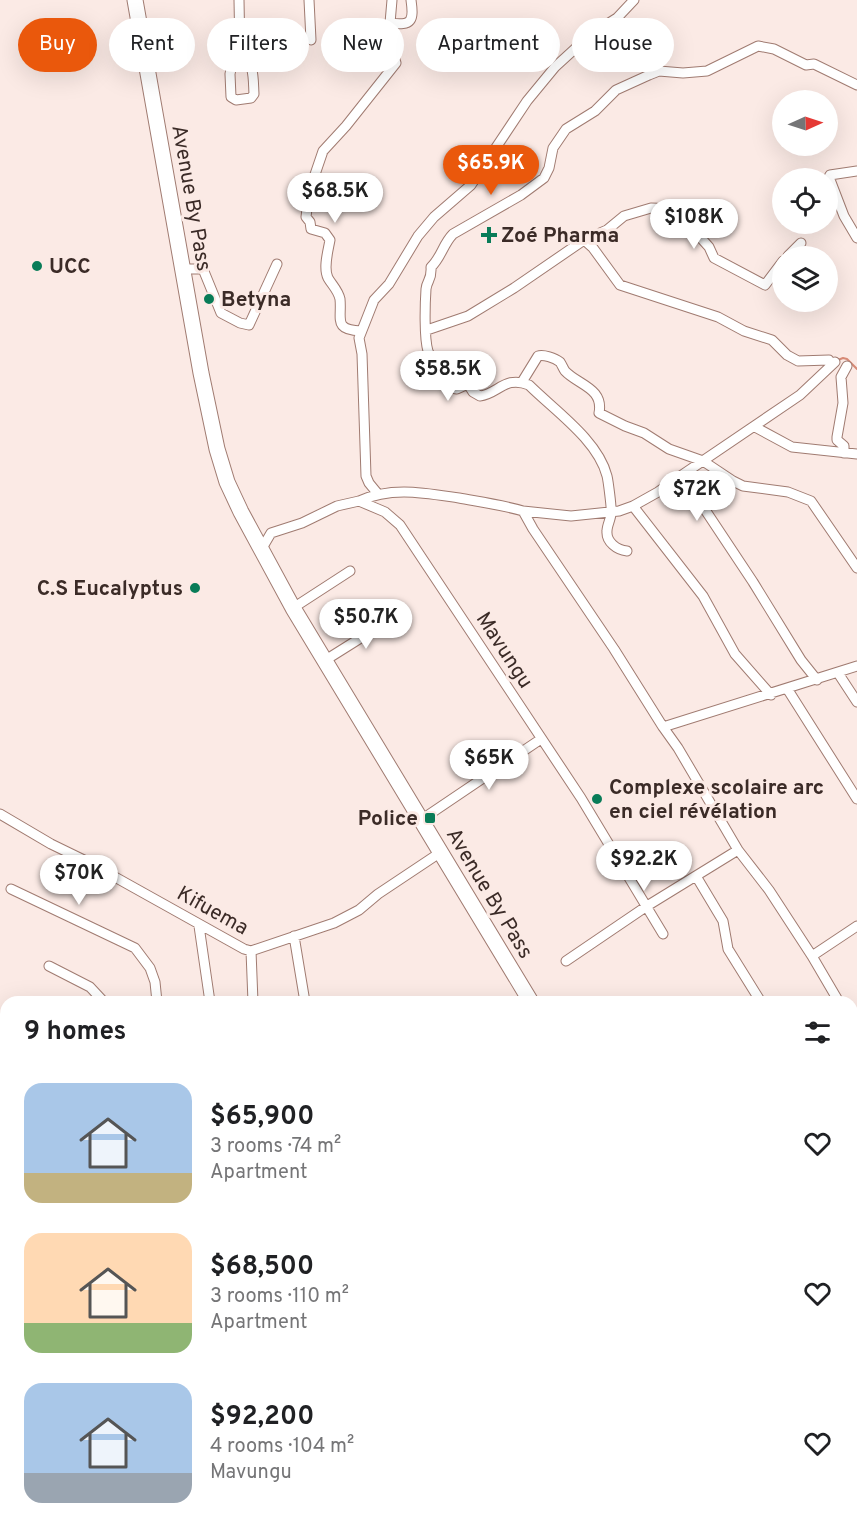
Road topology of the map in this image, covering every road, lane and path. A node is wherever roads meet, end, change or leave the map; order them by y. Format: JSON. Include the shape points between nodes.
{"nodes":[{"id":1,"x":138,"y":0,"type":"edge"},
{"id":2,"x":239,"y":0,"type":"edge"},
{"id":3,"x":309,"y":0,"type":"edge"},
{"id":4,"x":392,"y":0,"type":"edge"},
{"id":5,"x":411,"y":0,"type":"edge"},
{"id":6,"x":634,"y":0,"type":"edge"},
{"id":7,"x":239,"y":18,"type":"edge"},
{"id":8,"x":390,"y":18,"type":"edge"},
{"id":9,"x":404,"y":23,"type":"edge"},
{"id":10,"x":311,"y":40,"type":"dead end"},
{"id":11,"x":240,"y":54,"type":"joint"},
{"id":12,"x":389,"y":72,"type":"edge"},
{"id":13,"x":857,"y":85,"type":"edge"},
{"id":14,"x":857,"y":171,"type":"edge"},
{"id":15,"x":857,"y":238,"type":"edge"},
{"id":16,"x":584,"y":240,"type":"junction"},
{"id":17,"x":801,"y":243,"type":"dead end"},
{"id":18,"x":798,"y":246,"type":"edge"},
{"id":19,"x":278,"y":264,"type":"dead end"},
{"id":20,"x":182,"y":269,"type":"junction"},
{"id":21,"x":772,"y":278,"type":"edge"},
{"id":22,"x":427,"y":330,"type":"junction"},
{"id":23,"x":361,"y":331,"type":"junction"},
{"id":24,"x":848,"y":366,"type":"dead end"},
{"id":25,"x":522,"y":382,"type":"junction"},
{"id":26,"x":755,"y":427,"type":"junction"},
{"id":27,"x":844,"y":453,"type":"junction"},
{"id":28,"x":857,"y":454,"type":"edge"},
{"id":29,"x":703,"y":461,"type":"junction"},
{"id":30,"x":682,"y":475,"type":"junction"},
{"id":31,"x":378,"y":494,"type":"junction"},
{"id":32,"x":359,"y":501,"type":"junction"},
{"id":33,"x":633,"y":506,"type":"junction"},
{"id":34,"x":523,"y":511,"type":"junction"},
{"id":35,"x":612,"y":511,"type":"junction"},
{"id":36,"x":261,"y":550,"type":"junction"},
{"id":37,"x":627,"y":551,"type":"dead end"},
{"id":38,"x":857,"y":568,"type":"edge"},
{"id":39,"x":350,"y":571,"type":"dead end"},
{"id":40,"x":293,"y":608,"type":"junction"},
{"id":41,"x":394,"y":617,"type":"dead end"},
{"id":42,"x":324,"y":661,"type":"junction"},
{"id":43,"x":857,"y":666,"type":"edge"},
{"id":44,"x":838,"y":673,"type":"junction"},
{"id":45,"x":817,"y":680,"type":"junction"},
{"id":46,"x":788,"y":690,"type":"junction"},
{"id":47,"x":771,"y":695,"type":"junction"},
{"id":48,"x":857,"y":702,"type":"edge"},
{"id":49,"x":663,"y":728,"type":"junction"},
{"id":50,"x":542,"y":739,"type":"junction"},
{"id":51,"x":857,"y":799,"type":"edge"},
{"id":52,"x":0,"y":814,"type":"edge"},
{"id":53,"x":421,"y":820,"type":"junction"},
{"id":54,"x":738,"y":850,"type":"junction"},
{"id":55,"x":441,"y":852,"type":"junction"},
{"id":56,"x":696,"y":876,"type":"junction"},
{"id":57,"x":11,"y":889,"type":"dead end"},
{"id":58,"x":647,"y":906,"type":"junction"},
{"id":59,"x":199,"y":926,"type":"junction"},
{"id":60,"x":857,"y":926,"type":"edge"},
{"id":61,"x":663,"y":934,"type":"dead end"},
{"id":62,"x":294,"y":936,"type":"junction"},
{"id":63,"x":251,"y":951,"type":"junction"},
{"id":64,"x":812,"y":956,"type":"junction"},
{"id":65,"x":566,"y":961,"type":"dead end"},
{"id":66,"x":49,"y":966,"type":"dead end"},
{"id":67,"x":98,"y":996,"type":"edge"},
{"id":68,"x":156,"y":996,"type":"edge"},
{"id":69,"x":209,"y":996,"type":"edge"},
{"id":70,"x":253,"y":996,"type":"edge"},
{"id":71,"x":304,"y":996,"type":"edge"},
{"id":72,"x":527,"y":996,"type":"edge"},
{"id":73,"x":757,"y":996,"type":"edge"},
{"id":74,"x":835,"y":996,"type":"edge"}],
"edges":[{"from":1,"to":20,"type":"highway","name":"Avenue By Pass"},
{"from":2,"to":7,"type":"street"},
{"from":3,"to":10,"type":"street"},
{"from":4,"to":8,"type":"street"},
{"from":5,"to":9,"type":"street","via":[[413,16]]},
{"from":6,"to":23,"type":"street","via":[[555,66],[526,101],[471,185],[418,236],[374,300]]},
{"from":11,"to":11,"type":"street","via":[[230,74],[231,97],[236,100],[251,98],[254,93],[253,72]]},
{"from":12,"to":23,"type":"street","via":[[323,151],[309,192],[306,217],[311,229],[325,233],[330,240],[326,270],[340,299],[341,324],[350,331]]},
{"from":13,"to":22,"type":"street","via":[[814,64],[806,65],[774,49],[758,46],[706,71],[659,71],[616,90],[595,111],[566,129],[553,148],[544,178],[445,242],[426,286]]},
{"from":14,"to":15,"type":"street","via":[[829,177]]},
{"from":16,"to":21,"type":"street","via":[[634,212],[678,209],[690,217],[687,230],[700,237],[714,258],[763,284]]},
{"from":16,"to":22,"type":"street","via":[[468,316]]},
{"from":16,"to":26,"type":"street","via":[[620,285],[772,339],[798,361],[832,361],[832,367],[800,395]]},
{"from":17,"to":18,"type":"street"},
{"from":19,"to":20,"type":"street","via":[[249,325],[221,313],[203,269]]},
{"from":20,"to":36,"type":"highway","name":"Avenue By Pass","via":[[217,449],[227,482]]},
{"from":22,"to":25,"type":"street","via":[[428,350],[453,390],[468,384],[473,392],[484,396],[500,385]]},
{"from":23,"to":31,"type":"street","via":[[366,476]]},
{"from":24,"to":27,"type":"street","via":[[841,376],[843,403],[837,437]]},
{"from":25,"to":29,"type":"street","via":[[541,354],[559,362],[565,371],[595,392],[599,413],[669,449]]},
{"from":25,"to":35,"type":"street","via":[[569,421],[596,453],[607,476]]},
{"from":26,"to":27,"type":"street","via":[[792,447]]},
{"from":26,"to":29,"type":"street"},
{"from":27,"to":28,"type":"street"},
{"from":29,"to":30,"type":"street"},
{"from":29,"to":38,"type":"street","via":[[743,486],[788,492],[811,501]]},
{"from":30,"to":33,"type":"street"},
{"from":30,"to":45,"type":"street"},
{"from":31,"to":32,"type":"street"},
{"from":31,"to":34,"type":"street","via":[[415,491]]},
{"from":32,"to":36,"type":"street","via":[[336,506],[270,533]]},
{"from":32,"to":50,"type":"street","name":"Mavungu","via":[[385,512],[400,525]]},
{"from":33,"to":35,"type":"street"},
{"from":33,"to":47,"type":"street","via":[[703,597],[735,654]]},
{"from":34,"to":35,"type":"street","via":[[571,516]]},
{"from":34,"to":49,"type":"street"},
{"from":35,"to":37,"type":"street","via":[[608,538],[612,545]]},
{"from":36,"to":40,"type":"highway","name":"Avenue By Pass"},
{"from":39,"to":40,"type":"street"},
{"from":40,"to":42,"type":"highway","name":"Avenue By Pass"},
{"from":41,"to":42,"type":"street"},
{"from":42,"to":53,"type":"highway","name":"Avenue By Pass"},
{"from":43,"to":44,"type":"street"},
{"from":44,"to":45,"type":"street"},
{"from":44,"to":48,"type":"street"},
{"from":45,"to":46,"type":"street"},
{"from":46,"to":47,"type":"street"},
{"from":46,"to":51,"type":"street"},
{"from":47,"to":49,"type":"street"},
{"from":49,"to":54,"type":"street"},
{"from":50,"to":53,"type":"street"},
{"from":50,"to":58,"type":"street","name":"Mavungu"},
{"from":52,"to":59,"type":"street","name":"Kifuema"},
{"from":53,"to":55,"type":"highway","name":"Avenue By Pass"},
{"from":54,"to":56,"type":"street"},
{"from":54,"to":64,"type":"street"},
{"from":55,"to":62,"type":"street","name":"Kifuema","via":[[359,910],[325,928]]},
{"from":55,"to":72,"type":"highway","name":"Avenue By Pass"},
{"from":56,"to":58,"type":"street"},
{"from":56,"to":73,"type":"street","via":[[723,921],[728,949]]},
{"from":57,"to":68,"type":"street","via":[[135,948],[150,968]]},
{"from":58,"to":61,"type":"street","name":"Mavungu"},
{"from":58,"to":65,"type":"street"},
{"from":59,"to":63,"type":"street","name":"Kifuema"},
{"from":59,"to":69,"type":"street"},
{"from":60,"to":64,"type":"street"},
{"from":62,"to":63,"type":"street","name":"Kifuema"},
{"from":62,"to":71,"type":"street"},
{"from":63,"to":70,"type":"street"},
{"from":64,"to":74,"type":"street"},
{"from":66,"to":67,"type":"street","via":[[90,987]]}]}
